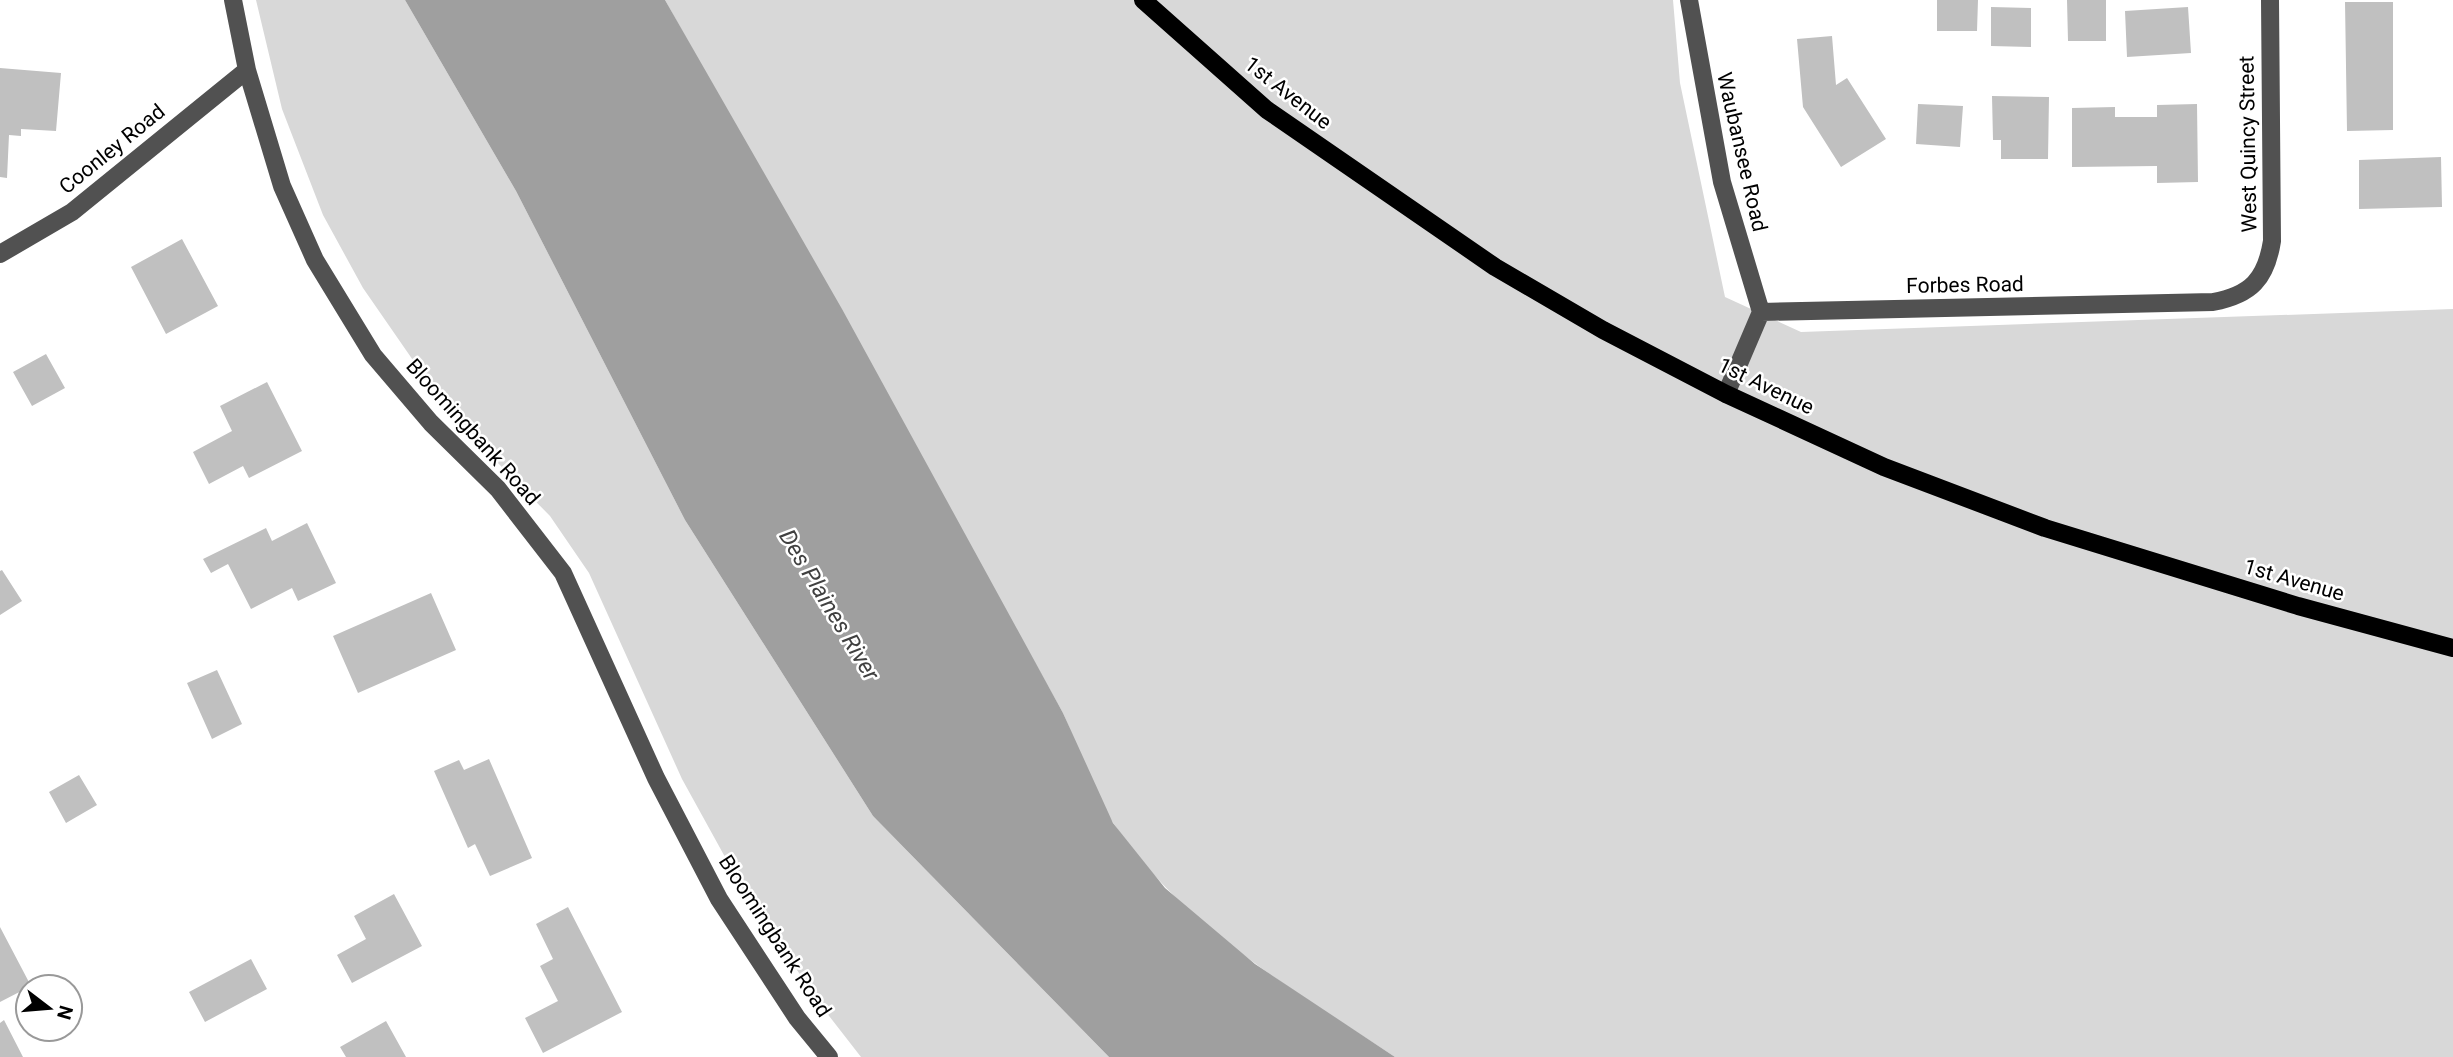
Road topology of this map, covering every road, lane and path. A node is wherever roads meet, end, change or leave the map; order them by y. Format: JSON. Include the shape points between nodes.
{"nodes":[{"id":1,"x":233,"y":0,"type":"edge"},
{"id":2,"x":1143,"y":0,"type":"edge"},
{"id":3,"x":1689,"y":0,"type":"edge"},
{"id":4,"x":2270,"y":0,"type":"edge"},
{"id":5,"x":247,"y":70,"type":"junction"},
{"id":6,"x":0,"y":254,"type":"edge"},
{"id":7,"x":2255,"y":284,"type":"joint"},
{"id":8,"x":1760,"y":312,"type":"junction"},
{"id":9,"x":1727,"y":394,"type":"junction"},
{"id":10,"x":2453,"y":648,"type":"edge"},
{"id":11,"x":829,"y":1057,"type":"edge"}],
"edges":[{"from":1,"to":5,"type":"street","name":"Bloomingbank Road"},
{"from":2,"to":9,"type":"main road","name":"1st Avenue","via":[[1267,110],[1495,267]]},
{"from":3,"to":8,"type":"street","name":"Waubansee Road","via":[[1722,182]]},
{"from":4,"to":7,"type":"street","name":"West Quincy Street","via":[[2272,241],[2269,265]]},
{"from":5,"to":6,"type":"street","name":"Coonley Road","via":[[72,212]]},
{"from":5,"to":11,"type":"street","name":"Bloomingbank Road","via":[[282,186],[315,260],[373,355],[431,423],[498,489],[563,573],[656,778],[719,899],[797,1018]]},
{"from":7,"to":8,"type":"street","name":"Forbes Road","via":[[2236,298],[2213,302]]},
{"from":8,"to":9,"type":"street"},
{"from":9,"to":10,"type":"main road","name":"1st Avenue","via":[[1884,467],[2045,528]]}]}
